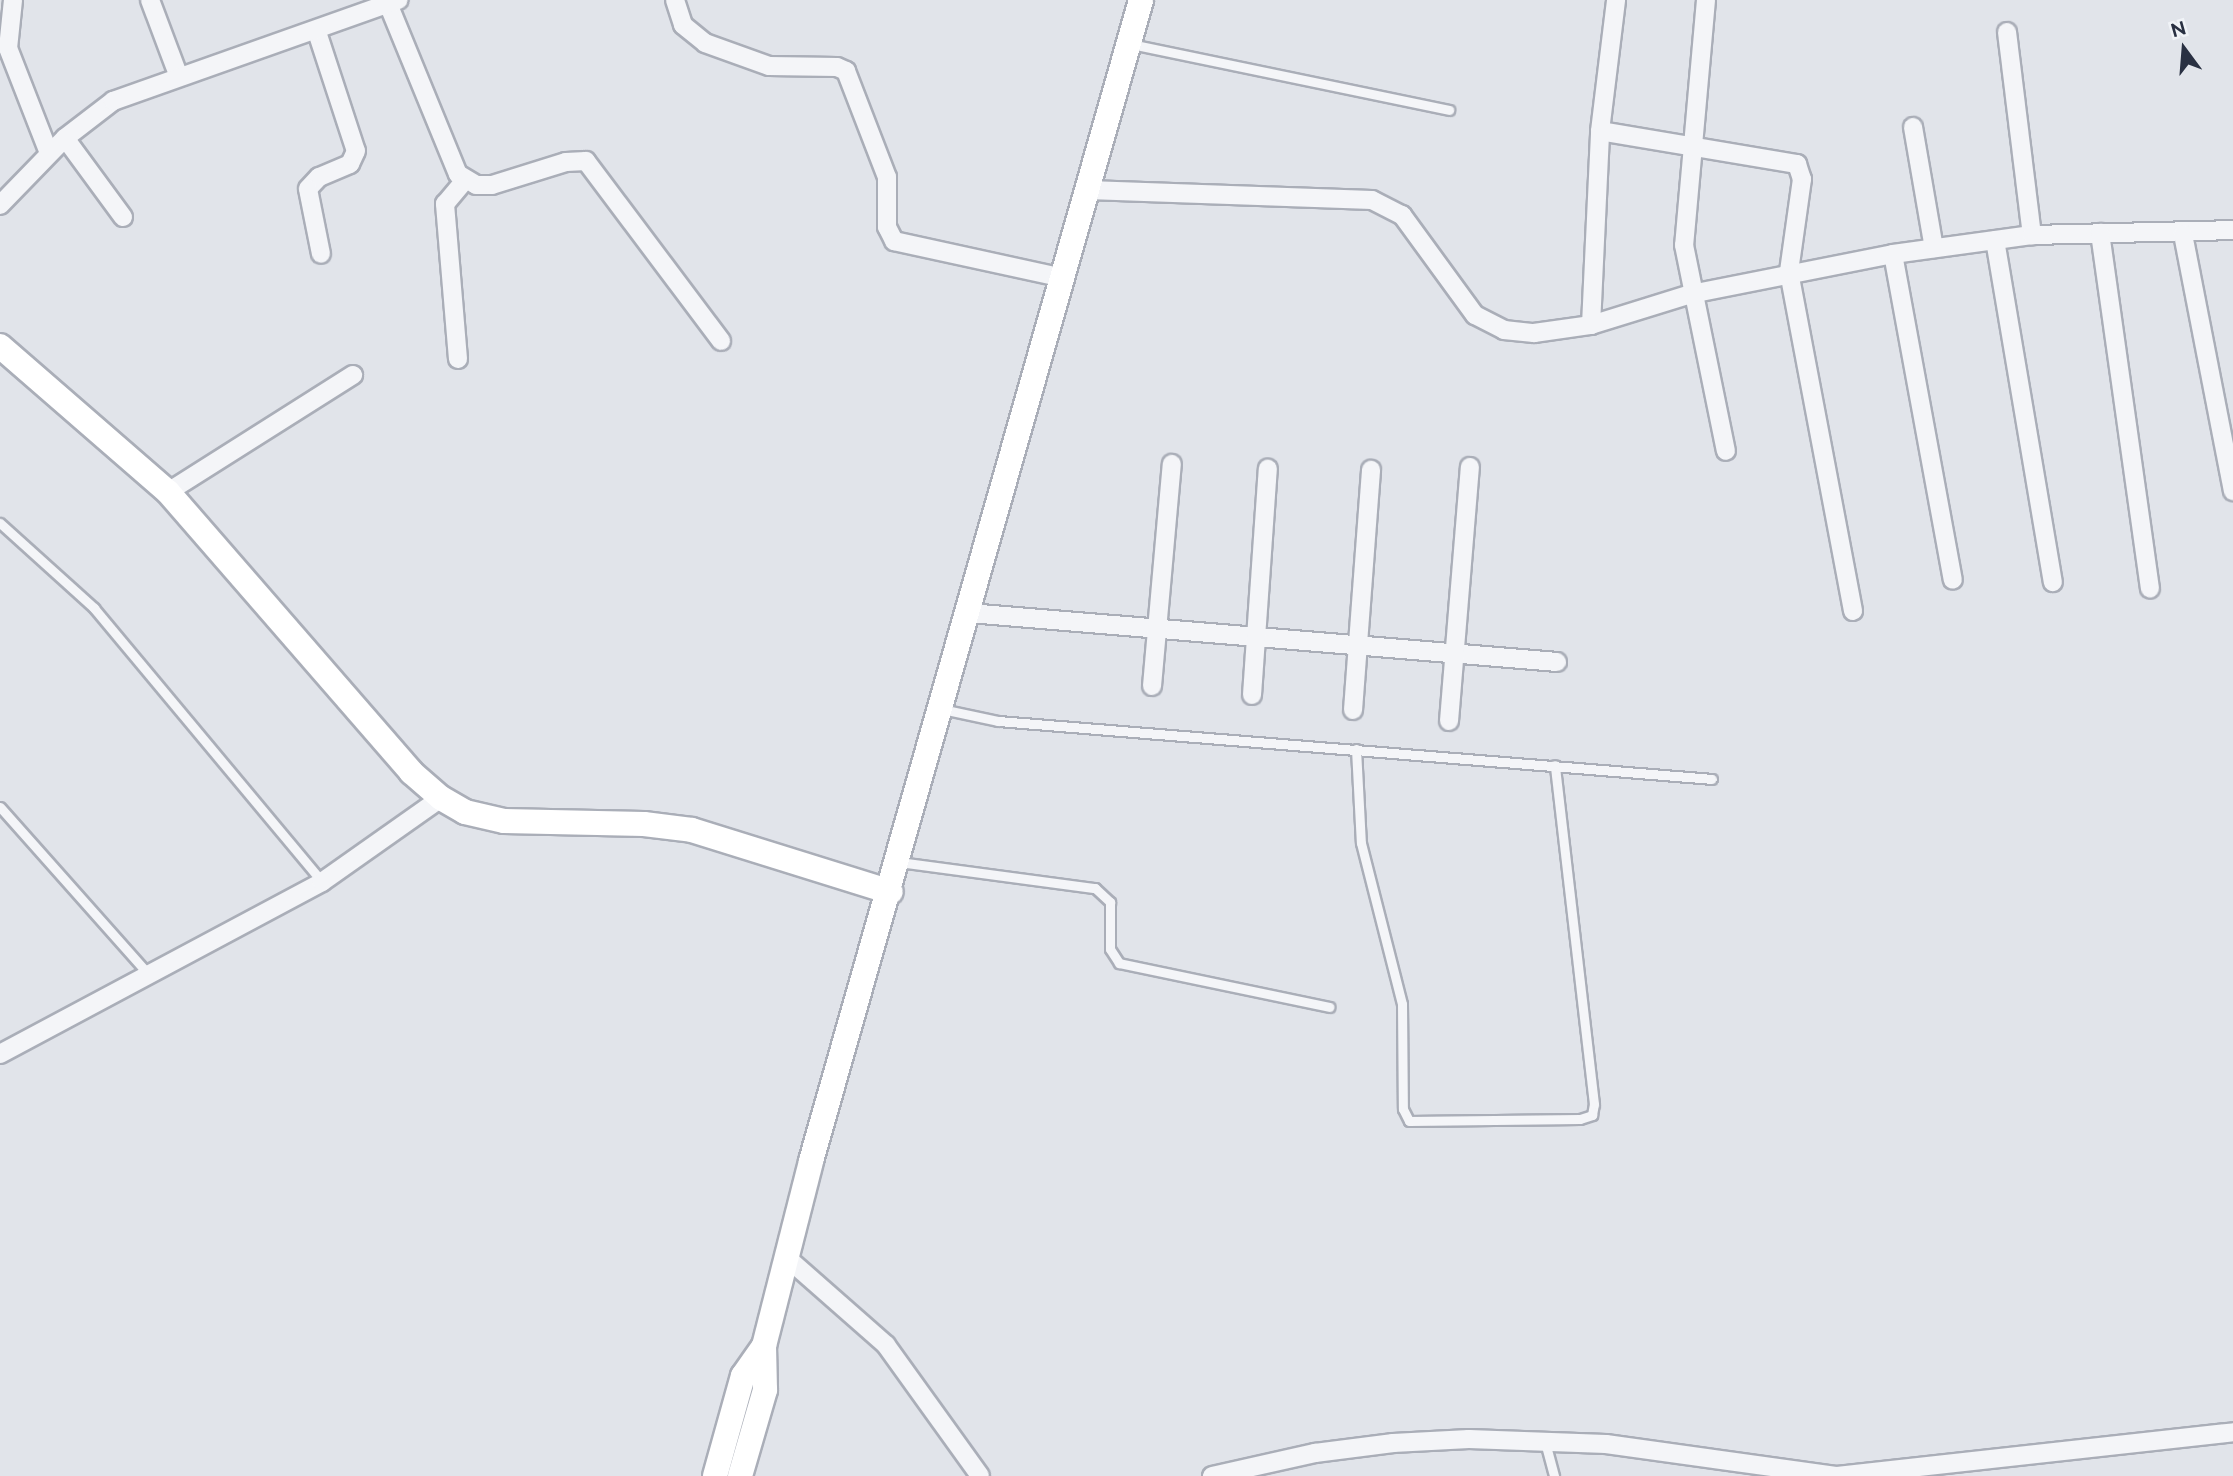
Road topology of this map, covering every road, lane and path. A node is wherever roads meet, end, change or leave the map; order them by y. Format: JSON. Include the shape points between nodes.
{"nodes":[{"id":1,"x":13,"y":0,"type":"edge"},
{"id":2,"x":150,"y":0,"type":"edge"},
{"id":3,"x":675,"y":0,"type":"edge"},
{"id":4,"x":1142,"y":0,"type":"edge"},
{"id":5,"x":1616,"y":0,"type":"edge"},
{"id":6,"x":1706,"y":0,"type":"edge"},
{"id":7,"x":394,"y":3,"type":"edge"},
{"id":8,"x":317,"y":32,"type":"junction"},
{"id":9,"x":2007,"y":32,"type":"dead end"},
{"id":10,"x":1129,"y":44,"type":"junction"},
{"id":11,"x":179,"y":77,"type":"junction"},
{"id":12,"x":1449,"y":110,"type":"dead end"},
{"id":13,"x":1913,"y":127,"type":"dead end"},
{"id":14,"x":1600,"y":131,"type":"junction"},
{"id":15,"x":65,"y":138,"type":"junction"},
{"id":16,"x":1691,"y":143,"type":"junction"},
{"id":17,"x":50,"y":153,"type":"junction"},
{"id":18,"x":465,"y":180,"type":"junction"},
{"id":19,"x":1088,"y":190,"type":"junction"},
{"id":20,"x":0,"y":205,"type":"edge"},
{"id":21,"x":123,"y":217,"type":"dead end"},
{"id":22,"x":2233,"y":230,"type":"edge"},
{"id":23,"x":2100,"y":233,"type":"junction"},
{"id":24,"x":2183,"y":234,"type":"junction"},
{"id":25,"x":2032,"y":235,"type":"junction"},
{"id":26,"x":1994,"y":240,"type":"junction"},
{"id":27,"x":1934,"y":248,"type":"junction"},
{"id":28,"x":321,"y":254,"type":"dead end"},
{"id":29,"x":1893,"y":254,"type":"junction"},
{"id":30,"x":1789,"y":272,"type":"junction"},
{"id":31,"x":1055,"y":276,"type":"junction"},
{"id":32,"x":1691,"y":294,"type":"junction"},
{"id":33,"x":1591,"y":325,"type":"junction"},
{"id":34,"x":721,"y":341,"type":"dead end"},
{"id":35,"x":0,"y":346,"type":"edge"},
{"id":36,"x":458,"y":359,"type":"dead end"},
{"id":37,"x":353,"y":375,"type":"dead end"},
{"id":38,"x":1726,"y":451,"type":"dead end"},
{"id":39,"x":1172,"y":464,"type":"dead end"},
{"id":40,"x":1470,"y":467,"type":"dead end"},
{"id":41,"x":1268,"y":469,"type":"dead end"},
{"id":42,"x":1371,"y":470,"type":"dead end"},
{"id":43,"x":2233,"y":491,"type":"edge"},
{"id":44,"x":168,"y":492,"type":"junction"},
{"id":45,"x":0,"y":523,"type":"edge"},
{"id":46,"x":1954,"y":580,"type":"dead end"},
{"id":47,"x":2053,"y":582,"type":"dead end"},
{"id":48,"x":2150,"y":588,"type":"dead end"},
{"id":49,"x":1853,"y":611,"type":"dead end"},
{"id":50,"x":969,"y":613,"type":"junction"},
{"id":51,"x":1158,"y":631,"type":"junction"},
{"id":52,"x":1259,"y":639,"type":"junction"},
{"id":53,"x":1360,"y":646,"type":"junction"},
{"id":54,"x":1457,"y":654,"type":"junction"},
{"id":55,"x":1557,"y":662,"type":"dead end"},
{"id":56,"x":1152,"y":686,"type":"dead end"},
{"id":57,"x":1252,"y":695,"type":"dead end"},
{"id":58,"x":942,"y":709,"type":"junction"},
{"id":59,"x":1353,"y":710,"type":"dead end"},
{"id":60,"x":1449,"y":721,"type":"dead end"},
{"id":61,"x":1356,"y":749,"type":"junction"},
{"id":62,"x":1555,"y":765,"type":"junction"},
{"id":63,"x":1712,"y":779,"type":"dead end"},
{"id":64,"x":441,"y":798,"type":"junction"},
{"id":65,"x":0,"y":807,"type":"edge"},
{"id":66,"x":899,"y":862,"type":"junction"},
{"id":67,"x":321,"y":882,"type":"junction"},
{"id":68,"x":891,"y":892,"type":"junction"},
{"id":69,"x":150,"y":976,"type":"junction"},
{"id":70,"x":1329,"y":1007,"type":"dead end"},
{"id":71,"x":0,"y":1054,"type":"edge"},
{"id":72,"x":786,"y":1257,"type":"junction"},
{"id":73,"x":764,"y":1346,"type":"junction"},
{"id":74,"x":2233,"y":1432,"type":"edge"},
{"id":75,"x":1545,"y":1442,"type":"junction"},
{"id":76,"x":715,"y":1476,"type":"edge"},
{"id":77,"x":740,"y":1476,"type":"edge"},
{"id":78,"x":980,"y":1476,"type":"edge"},
{"id":79,"x":1212,"y":1476,"type":"edge"},
{"id":80,"x":1554,"y":1476,"type":"edge"},
{"id":81,"x":1836,"y":1476,"type":"edge"}],
"edges":[{"from":1,"to":17,"type":"street","via":[[8,48]]},
{"from":2,"to":11,"type":"street"},
{"from":3,"to":31,"type":"street","via":[[683,25],[705,43],[769,66],[837,66],[846,71],[887,177],[887,227],[894,241]]},
{"from":4,"to":10,"type":"main road"},
{"from":5,"to":14,"type":"street"},
{"from":6,"to":16,"type":"street"},
{"from":7,"to":8,"type":"street"},
{"from":7,"to":18,"type":"street","via":[[452,164]]},
{"from":8,"to":11,"type":"street"},
{"from":8,"to":28,"type":"street","via":[[356,151],[351,164],[318,177],[308,189]]},
{"from":9,"to":25,"type":"street"},
{"from":10,"to":12,"type":"lane"},
{"from":10,"to":19,"type":"main road"},
{"from":11,"to":15,"type":"street","via":[[113,101]]},
{"from":13,"to":27,"type":"street"},
{"from":14,"to":16,"type":"street"},
{"from":14,"to":33,"type":"street"},
{"from":15,"to":17,"type":"street"},
{"from":15,"to":21,"type":"street"},
{"from":16,"to":30,"type":"street","via":[[1797,164],[1802,178]]},
{"from":16,"to":32,"type":"street","via":[[1684,225]]},
{"from":17,"to":20,"type":"street"},
{"from":18,"to":34,"type":"street","via":[[492,185],[566,162],[586,161]]},
{"from":18,"to":36,"type":"street","via":[[445,204]]},
{"from":19,"to":31,"type":"main road"},
{"from":19,"to":33,"type":"street","via":[[1372,200],[1402,215],[1465,305],[1485,323],[1534,333]]},
{"from":22,"to":24,"type":"street"},
{"from":23,"to":24,"type":"street"},
{"from":23,"to":25,"type":"street"},
{"from":23,"to":48,"type":"street"},
{"from":24,"to":43,"type":"street"},
{"from":25,"to":26,"type":"street"},
{"from":26,"to":27,"type":"street"},
{"from":26,"to":47,"type":"street"},
{"from":27,"to":29,"type":"street"},
{"from":29,"to":30,"type":"street"},
{"from":29,"to":46,"type":"street"},
{"from":30,"to":32,"type":"street"},
{"from":30,"to":49,"type":"street"},
{"from":31,"to":50,"type":"main road"},
{"from":32,"to":33,"type":"street"},
{"from":32,"to":38,"type":"street"},
{"from":35,"to":44,"type":"main road"},
{"from":37,"to":44,"type":"street"},
{"from":39,"to":51,"type":"street"},
{"from":40,"to":54,"type":"street"},
{"from":41,"to":52,"type":"street"},
{"from":42,"to":53,"type":"street"},
{"from":44,"to":64,"type":"main road","via":[[411,772]]},
{"from":45,"to":67,"type":"lane","via":[[94,608]]},
{"from":50,"to":51,"type":"street"},
{"from":50,"to":58,"type":"main road"},
{"from":51,"to":52,"type":"street"},
{"from":51,"to":56,"type":"street"},
{"from":52,"to":53,"type":"street"},
{"from":52,"to":57,"type":"street"},
{"from":53,"to":54,"type":"street"},
{"from":53,"to":59,"type":"street"},
{"from":54,"to":55,"type":"street"},
{"from":54,"to":60,"type":"street"},
{"from":58,"to":61,"type":"lane","via":[[998,721]]},
{"from":58,"to":66,"type":"main road"},
{"from":61,"to":62,"type":"lane"},
{"from":61,"to":62,"type":"lane","via":[[1361,843],[1402,1004],[1402,1109],[1409,1121],[1580,1119],[1592,1115]]},
{"from":62,"to":63,"type":"lane"},
{"from":64,"to":67,"type":"street"},
{"from":64,"to":68,"type":"main road","via":[[466,812],[504,821],[644,824],[691,830]]},
{"from":65,"to":69,"type":"lane"},
{"from":66,"to":68,"type":"main road"},
{"from":66,"to":70,"type":"lane","via":[[1095,888],[1110,902],[1110,949],[1119,963]]},
{"from":67,"to":69,"type":"street"},
{"from":68,"to":72,"type":"main road"},
{"from":69,"to":71,"type":"street"},
{"from":72,"to":73,"type":"main road"},
{"from":72,"to":78,"type":"street","via":[[886,1345]]},
{"from":73,"to":76,"type":"main road","via":[[743,1376]]},
{"from":73,"to":77,"type":"main road","via":[[765,1390]]},
{"from":74,"to":81,"type":"street"},
{"from":75,"to":79,"type":"street","via":[[1393,1443],[1315,1453]]},
{"from":75,"to":80,"type":"lane"},
{"from":75,"to":81,"type":"street","via":[[1620,1446]]}]}
